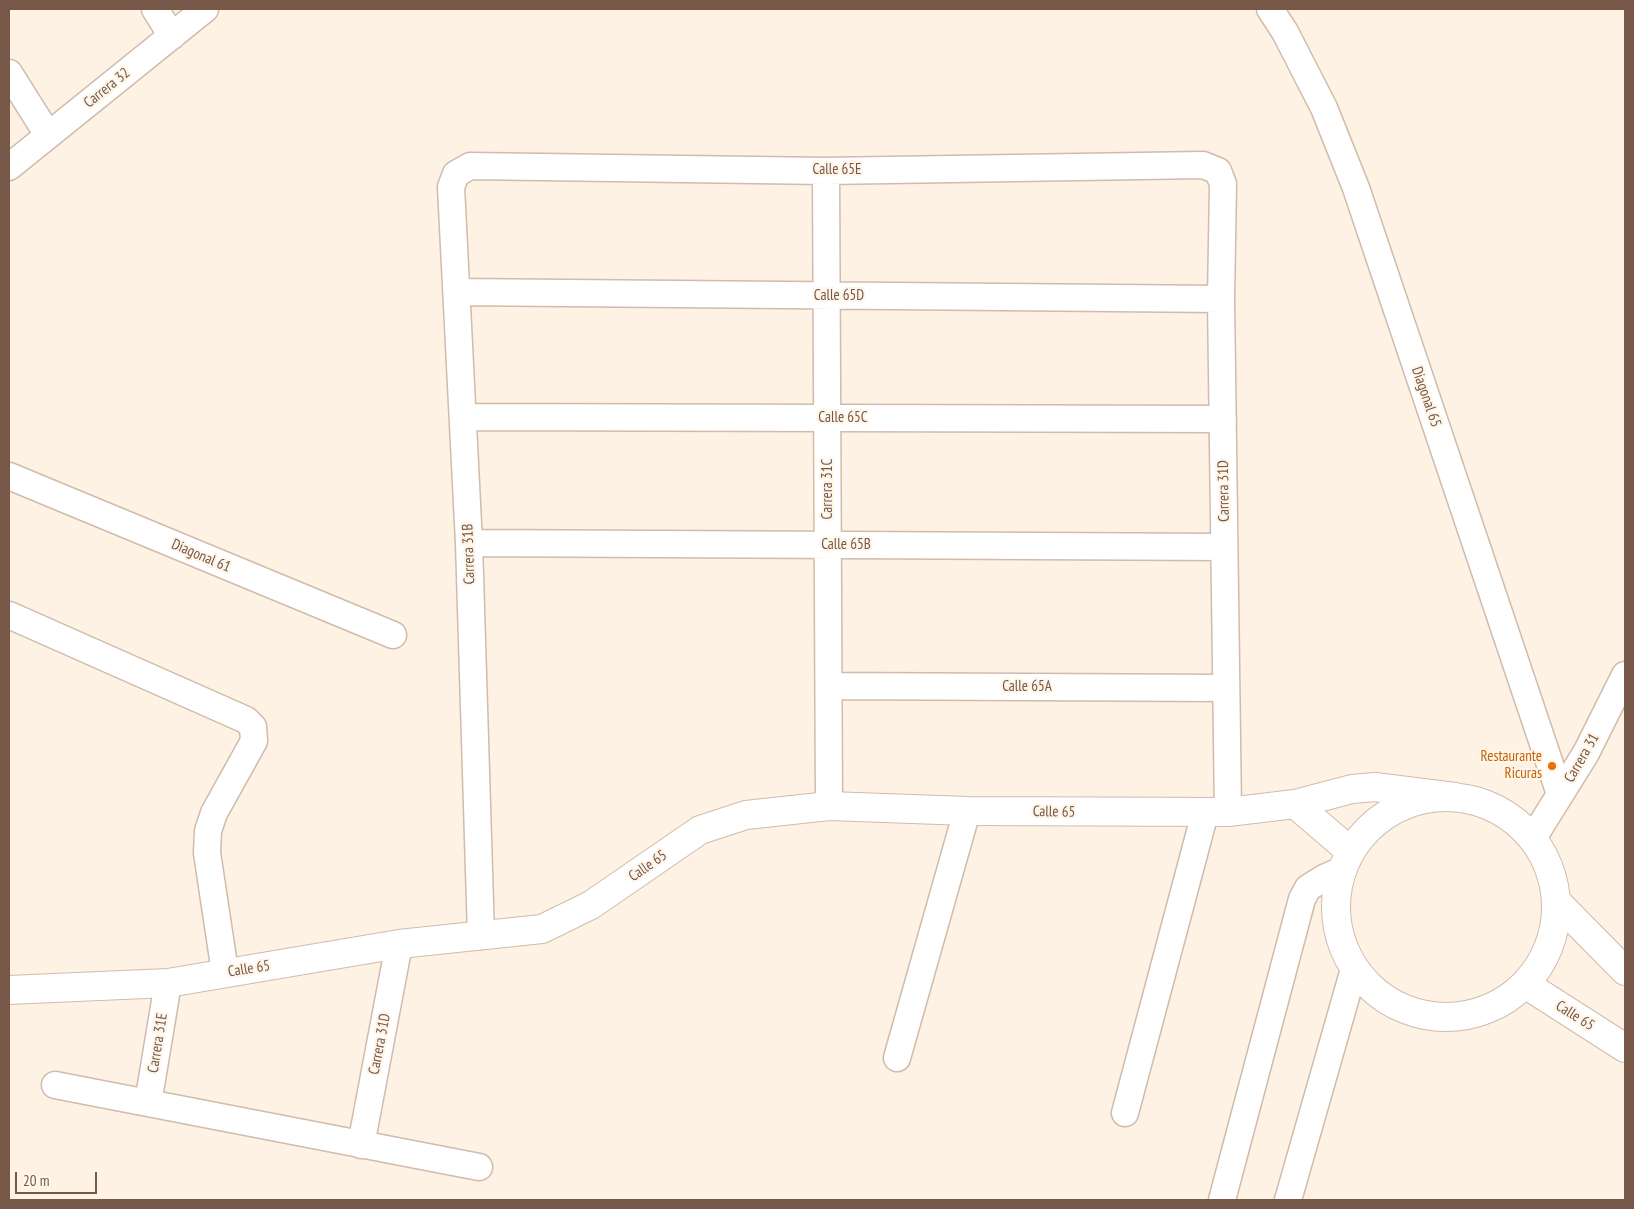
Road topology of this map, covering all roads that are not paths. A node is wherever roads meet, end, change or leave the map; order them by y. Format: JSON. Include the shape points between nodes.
{"nodes":[{"id":1,"x":155,"y":9,"type":"edge"},
{"id":2,"x":205,"y":9,"type":"edge"},
{"id":3,"x":1270,"y":9,"type":"edge"},
{"id":4,"x":172,"y":36,"type":"junction"},
{"id":5,"x":9,"y":73,"type":"edge"},
{"id":6,"x":48,"y":135,"type":"junction"},
{"id":7,"x":9,"y":167,"type":"edge"},
{"id":8,"x":826,"y":171,"type":"junction"},
{"id":9,"x":1218,"y":171,"type":"joint"},
{"id":10,"x":456,"y":174,"type":"joint"},
{"id":11,"x":457,"y":292,"type":"junction"},
{"id":12,"x":826,"y":296,"type":"junction"},
{"id":13,"x":1221,"y":299,"type":"junction"},
{"id":14,"x":463,"y":417,"type":"junction"},
{"id":15,"x":827,"y":418,"type":"junction"},
{"id":16,"x":1222,"y":419,"type":"junction"},
{"id":17,"x":9,"y":476,"type":"edge"},
{"id":18,"x":468,"y":543,"type":"junction"},
{"id":19,"x":828,"y":545,"type":"junction"},
{"id":20,"x":1224,"y":547,"type":"junction"},
{"id":21,"x":9,"y":615,"type":"edge"},
{"id":22,"x":393,"y":635,"type":"dead end"},
{"id":23,"x":1625,"y":675,"type":"edge"},
{"id":24,"x":829,"y":686,"type":"junction"},
{"id":25,"x":1226,"y":688,"type":"junction"},
{"id":26,"x":1560,"y":794,"type":"junction"},
{"id":27,"x":1455,"y":797,"type":"junction"},
{"id":28,"x":1295,"y":804,"type":"junction"},
{"id":29,"x":830,"y":806,"type":"junction"},
{"id":30,"x":967,"y":811,"type":"junction"},
{"id":31,"x":1216,"y":813,"type":"junction"},
{"id":32,"x":1533,"y":838,"type":"junction"},
{"id":33,"x":1345,"y":861,"type":"junction"},
{"id":34,"x":1557,"y":902,"type":"junction"},
{"id":35,"x":480,"y":936,"type":"junction"},
{"id":36,"x":399,"y":944,"type":"junction"},
{"id":37,"x":1354,"y":969,"type":"junction"},
{"id":38,"x":1625,"y":971,"type":"edge"},
{"id":39,"x":226,"y":972,"type":"junction"},
{"id":40,"x":168,"y":983,"type":"junction"},
{"id":41,"x":1525,"y":984,"type":"junction"},
{"id":42,"x":9,"y":990,"type":"edge"},
{"id":43,"x":1625,"y":1048,"type":"edge"},
{"id":44,"x":897,"y":1058,"type":"dead end"},
{"id":45,"x":55,"y":1085,"type":"dead end"},
{"id":46,"x":148,"y":1103,"type":"junction"},
{"id":47,"x":1125,"y":1113,"type":"dead end"},
{"id":48,"x":361,"y":1144,"type":"junction"},
{"id":49,"x":479,"y":1167,"type":"dead end"},
{"id":50,"x":1222,"y":1200,"type":"edge"},
{"id":51,"x":1288,"y":1200,"type":"edge"}],
"edges":[{"from":1,"to":4,"type":"street"},
{"from":2,"to":4,"type":"street","name":"Carrera 32"},
{"from":3,"to":26,"type":"street","name":"Diagonal 65","via":[[1324,108],[1356,188]]},
{"from":4,"to":6,"type":"street","name":"Carrera 32"},
{"from":5,"to":6,"type":"street"},
{"from":6,"to":7,"type":"street","name":"Carrera 32"},
{"from":8,"to":9,"type":"street","name":"Calle 65E","via":[[1203,165]]},
{"from":8,"to":10,"type":"street","name":"Calle 65E","via":[[470,166]]},
{"from":8,"to":12,"type":"street","name":"Carrera 31C"},
{"from":9,"to":13,"type":"street","name":"Carrera 31D","via":[[1223,184]]},
{"from":10,"to":11,"type":"street","name":"Carrera 31B","via":[[451,187]]},
{"from":11,"to":12,"type":"street","name":"Calle 65D"},
{"from":11,"to":14,"type":"street","name":"Carrera 31B"},
{"from":12,"to":13,"type":"street","name":"Calle 65D"},
{"from":12,"to":15,"type":"street","name":"Carrera 31C"},
{"from":13,"to":16,"type":"street","name":"Carrera 31D"},
{"from":14,"to":15,"type":"street","name":"Calle 65C"},
{"from":14,"to":18,"type":"street","name":"Carrera 31B"},
{"from":15,"to":16,"type":"street","name":"Calle 65C"},
{"from":15,"to":19,"type":"street","name":"Carrera 31C"},
{"from":16,"to":20,"type":"street","name":"Carrera 31D"},
{"from":17,"to":22,"type":"street","name":"Diagonal 61"},
{"from":18,"to":19,"type":"street","name":"Calle 65B"},
{"from":18,"to":35,"type":"street","name":"Carrera 31B"},
{"from":19,"to":20,"type":"street","name":"Calle 65B"},
{"from":19,"to":24,"type":"street","name":"Carrera 31C"},
{"from":20,"to":25,"type":"street","name":"Carrera 31D"},
{"from":21,"to":39,"type":"street","via":[[246,720],[253,726],[254,741],[208,831],[207,853]]},
{"from":23,"to":26,"type":"street","name":"Carrera 31","via":[[1586,753]]},
{"from":24,"to":25,"type":"street","name":"Calle 65A"},
{"from":24,"to":29,"type":"street","name":"Carrera 31C"},
{"from":25,"to":31,"type":"street","name":"Carrera 31D"},
{"from":26,"to":32,"type":"street","name":"Carrera 31"},
{"from":27,"to":28,"type":"street","name":"Calle 65","via":[[1375,787],[1352,789]]},
{"from":27,"to":32,"type":"street","via":[[1498,809]]},
{"from":27,"to":33,"type":"street","via":[[1430,797],[1384,815],[1365,831]]},
{"from":28,"to":31,"type":"street","name":"Calle 65"},
{"from":28,"to":33,"type":"street"},
{"from":29,"to":30,"type":"street","name":"Calle 65"},
{"from":29,"to":35,"type":"street","name":"Calle 65","via":[[746,815],[700,830],[591,905],[542,929]]},
{"from":30,"to":31,"type":"street","name":"Calle 65"},
{"from":30,"to":44,"type":"street"},
{"from":31,"to":47,"type":"street","name":"Carrera 31D"},
{"from":32,"to":34,"type":"street","via":[[1553,879]]},
{"from":33,"to":37,"type":"street","via":[[1334,905],[1339,939]]},
{"from":33,"to":50,"type":"street","via":[[1308,888],[1302,898]]},
{"from":34,"to":38,"type":"street"},
{"from":34,"to":41,"type":"street","via":[[1556,924],[1549,946]]},
{"from":35,"to":36,"type":"street","name":"Calle 65"},
{"from":36,"to":39,"type":"street","name":"Calle 65"},
{"from":36,"to":48,"type":"street","name":"Carrera 31D"},
{"from":37,"to":41,"type":"street","via":[[1378,994],[1398,1006],[1419,1014],[1442,1017],[1465,1016],[1486,1009],[1507,999]]},
{"from":37,"to":51,"type":"street"},
{"from":39,"to":40,"type":"street","name":"Calle 65"},
{"from":40,"to":42,"type":"street","name":"Calle 65"},
{"from":40,"to":46,"type":"street","name":"Carrera 31E"},
{"from":41,"to":43,"type":"street","name":"Calle 65"},
{"from":45,"to":46,"type":"street"},
{"from":46,"to":48,"type":"street"},
{"from":48,"to":49,"type":"street"}]}
